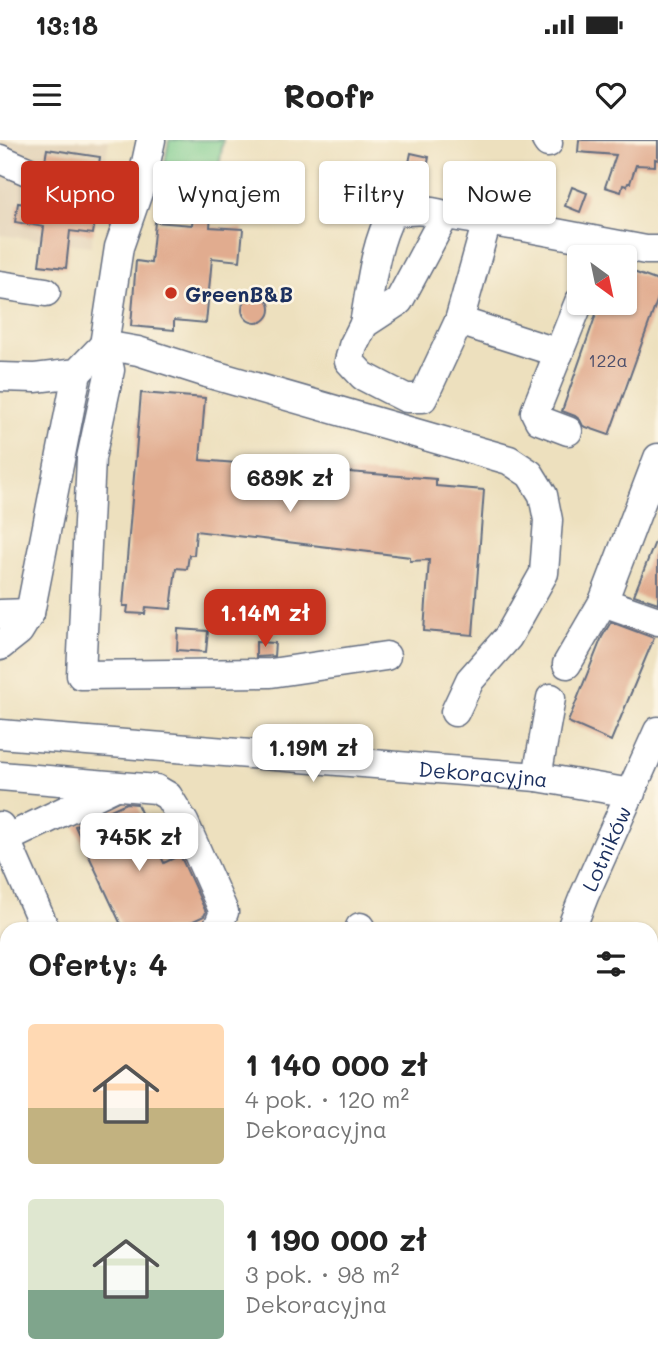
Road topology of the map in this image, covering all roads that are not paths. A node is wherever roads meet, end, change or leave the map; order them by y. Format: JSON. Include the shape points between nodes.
{"nodes":[{"id":1,"x":152,"y":140,"type":"edge"},
{"id":2,"x":0,"y":159,"type":"edge"},
{"id":3,"x":21,"y":168,"type":"tunnel mouth"},
{"id":4,"x":139,"y":187,"type":"edge"},
{"id":5,"x":443,"y":214,"type":"edge"},
{"id":6,"x":443,"y":219,"type":"edge"},
{"id":7,"x":127,"y":224,"type":"edge"},
{"id":8,"x":486,"y":224,"type":"edge"},
{"id":9,"x":495,"y":224,"type":"edge"},
{"id":10,"x":583,"y":245,"type":"edge"},
{"id":11,"x":637,"y":250,"type":"edge"},
{"id":12,"x":658,"y":250,"type":"edge"},
{"id":13,"x":0,"y":285,"type":"edge"},
{"id":14,"x":46,"y":292,"type":"dead end"},
{"id":15,"x":574,"y":315,"type":"edge"},
{"id":16,"x":459,"y":321,"type":"junction"},
{"id":17,"x":364,"y":324,"type":"junction"},
{"id":18,"x":104,"y":345,"type":"junction"},
{"id":19,"x":559,"y":353,"type":"junction"},
{"id":20,"x":77,"y":373,"type":"junction"},
{"id":21,"x":0,"y":377,"type":"edge"},
{"id":22,"x":568,"y":431,"type":"dead end"},
{"id":23,"x":658,"y":458,"type":"edge"},
{"id":24,"x":603,"y":602,"type":"junction"},
{"id":25,"x":30,"y":613,"type":"junction"},
{"id":26,"x":0,"y":614,"type":"edge"},
{"id":27,"x":658,"y":621,"type":"edge"},
{"id":28,"x":0,"y":646,"type":"edge"},
{"id":29,"x":386,"y":656,"type":"dead end"},
{"id":30,"x":567,"y":664,"type":"dead end"},
{"id":31,"x":551,"y":698,"type":"dead end"},
{"id":32,"x":456,"y":712,"type":"dead end"},
{"id":33,"x":658,"y":731,"type":"edge"},
{"id":34,"x":0,"y":734,"type":"edge"},
{"id":35,"x":0,"y":776,"type":"edge"},
{"id":36,"x":537,"y":777,"type":"junction"},
{"id":37,"x":116,"y":786,"type":"junction"},
{"id":38,"x":631,"y":793,"type":"junction"},
{"id":39,"x":3,"y":832,"type":"edge"},
{"id":40,"x":42,"y":922,"type":"edge"},
{"id":41,"x":220,"y":922,"type":"edge"},
{"id":42,"x":574,"y":922,"type":"edge"}],
"edges":[{"from":1,"to":4,"type":"street"},
{"from":2,"to":3,"type":"street"},
{"from":5,"to":17,"type":"street","via":[[430,210],[392,213],[378,250]]},
{"from":6,"to":17,"type":"street","via":[[399,301]]},
{"from":7,"to":18,"type":"street"},
{"from":8,"to":16,"type":"street"},
{"from":9,"to":10,"type":"street"},
{"from":11,"to":12,"type":"street"},
{"from":13,"to":14,"type":"street"},
{"from":15,"to":19,"type":"street"},
{"from":16,"to":17,"type":"street","via":[[423,398],[406,398],[363,376],[349,361]]},
{"from":16,"to":19,"type":"street"},
{"from":18,"to":20,"type":"street"},
{"from":18,"to":29,"type":"street","via":[[110,370],[91,458],[81,675],[271,673]]},
{"from":18,"to":32,"type":"street","via":[[138,351],[509,460],[530,474],[543,495],[548,520],[544,573],[508,637],[470,680]]},
{"from":19,"to":22,"type":"street","via":[[535,412],[539,420]]},
{"from":20,"to":21,"type":"street"},
{"from":20,"to":25,"type":"street"},
{"from":23,"to":24,"type":"street"},
{"from":24,"to":27,"type":"street"},
{"from":24,"to":30,"type":"street"},
{"from":25,"to":26,"type":"street"},
{"from":25,"to":28,"type":"street","via":[[19,631]]},
{"from":31,"to":36,"type":"street"},
{"from":33,"to":38,"type":"street","name":"Lotników"},
{"from":34,"to":36,"type":"street","name":"Dekoracyjna"},
{"from":35,"to":37,"type":"street"},
{"from":36,"to":38,"type":"street","name":"Dekoracyjna"},
{"from":37,"to":39,"type":"street"},
{"from":37,"to":41,"type":"street","via":[[156,789],[168,796],[224,912]]},
{"from":38,"to":42,"type":"street","name":"Lotników"},
{"from":39,"to":40,"type":"street"}]}
